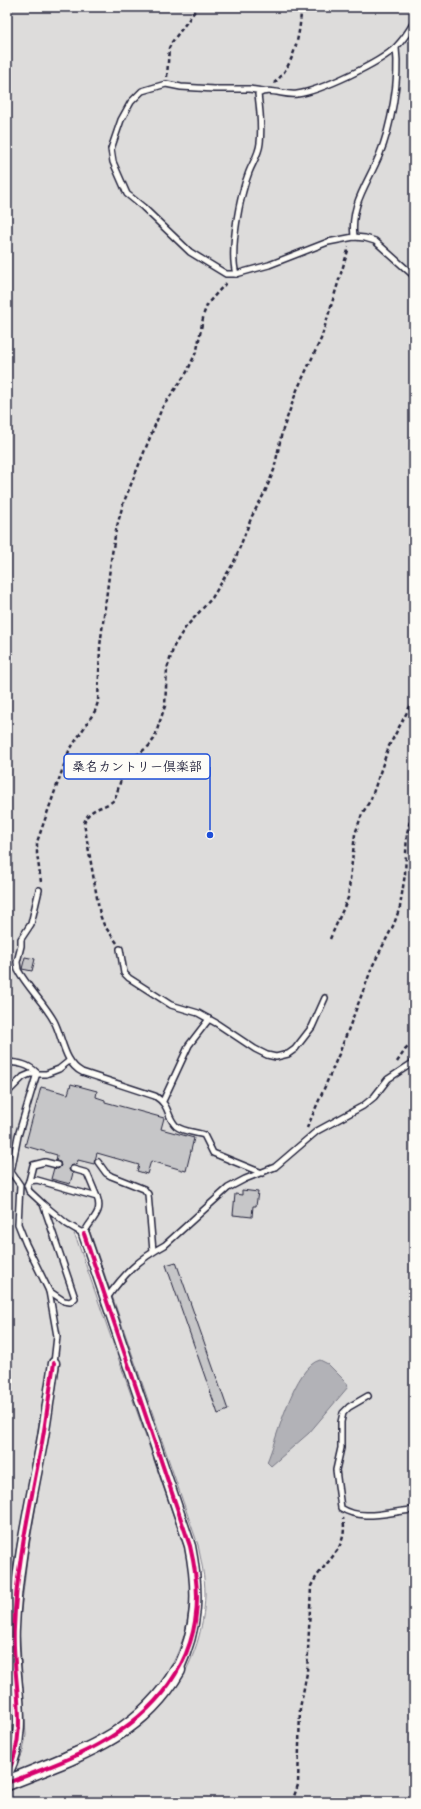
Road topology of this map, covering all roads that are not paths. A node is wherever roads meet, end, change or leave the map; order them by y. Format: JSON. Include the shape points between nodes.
{"nodes":[{"id":1,"x":414,"y":22,"type":"edge"},
{"id":2,"x":396,"y":48,"type":"junction"},
{"id":3,"x":263,"y":91,"type":"junction"},
{"id":4,"x":354,"y":237,"type":"junction"},
{"id":5,"x":236,"y":274,"type":"junction"},
{"id":6,"x":414,"y":276,"type":"edge"},
{"id":7,"x":39,"y":890,"type":"road end"},
{"id":8,"x":120,"y":948,"type":"road end"},
{"id":9,"x":324,"y":998,"type":"dead end"},
{"id":10,"x":209,"y":1019,"type":"junction"},
{"id":11,"x":69,"y":1061,"type":"junction"},
{"id":12,"x":7,"y":1062,"type":"edge"},
{"id":13,"x":414,"y":1062,"type":"edge"},
{"id":14,"x":37,"y":1073,"type":"junction"},
{"id":15,"x":7,"y":1093,"type":"edge"},
{"id":16,"x":163,"y":1101,"type":"junction"},
{"id":17,"x":98,"y":1162,"type":"dead end"},
{"id":18,"x":57,"y":1165,"type":"dead end"},
{"id":19,"x":73,"y":1169,"type":"dead end"},
{"id":20,"x":262,"y":1173,"type":"junction"},
{"id":21,"x":28,"y":1183,"type":"junction"},
{"id":22,"x":20,"y":1185,"type":"junction"},
{"id":23,"x":96,"y":1197,"type":"junction"},
{"id":24,"x":43,"y":1204,"type":"junction"},
{"id":25,"x":84,"y":1234,"type":"junction"},
{"id":26,"x":153,"y":1251,"type":"junction"},
{"id":27,"x":49,"y":1291,"type":"junction"},
{"id":28,"x":106,"y":1299,"type":"junction"},
{"id":29,"x":54,"y":1363,"type":"joint"},
{"id":30,"x":368,"y":1396,"type":"dead end"},
{"id":31,"x":414,"y":1510,"type":"edge"},
{"id":32,"x":178,"y":1670,"type":"joint"},
{"id":33,"x":7,"y":1774,"type":"edge"},
{"id":34,"x":7,"y":1783,"type":"edge"}],
"edges":[{"from":1,"to":2,"type":"lane"},
{"from":2,"to":3,"type":"lane","via":[[366,66],[317,89],[295,95]]},
{"from":2,"to":4,"type":"lane","via":[[396,82],[389,124],[379,156],[353,213]]},
{"from":3,"to":5,"type":"lane","via":[[258,94],[261,127],[258,155],[249,172],[236,234]]},
{"from":3,"to":5,"type":"lane","via":[[166,84],[142,91],[131,102],[117,127],[111,149],[113,162],[127,194],[190,252],[226,274]]},
{"from":4,"to":5,"type":"lane","via":[[328,242],[285,260]]},
{"from":4,"to":6,"type":"lane","via":[[375,241]]},
{"from":7,"to":11,"type":"lane","via":[[31,924],[21,939],[18,970],[54,1021]]},
{"from":8,"to":10,"type":"lane","via":[[124,973],[129,978],[171,1005]]},
{"from":9,"to":10,"type":"lane","via":[[312,1027],[295,1049],[282,1057],[261,1052]]},
{"from":10,"to":16,"type":"lane","via":[[189,1045]]},
{"from":11,"to":14,"type":"lane","via":[[59,1069],[46,1074]]},
{"from":11,"to":16,"type":"lane","via":[[82,1072],[119,1083]]},
{"from":12,"to":14,"type":"lane","via":[[21,1063]]},
{"from":13,"to":20,"type":"lane","via":[[388,1079],[364,1106],[317,1131],[281,1163]]},
{"from":14,"to":15,"type":"lane","via":[[23,1077]]},
{"from":14,"to":22,"type":"lane","via":[[18,1136],[12,1172]]},
{"from":16,"to":20,"type":"lane","via":[[176,1126],[181,1130],[204,1135],[213,1153]]},
{"from":17,"to":26,"type":"lane","via":[[106,1173],[144,1189],[148,1194]]},
{"from":18,"to":21,"type":"lane","via":[[45,1162],[33,1165]]},
{"from":19,"to":23,"type":"lane","via":[[88,1173]]},
{"from":20,"to":26,"type":"lane","via":[[228,1188],[165,1245]]},
{"from":21,"to":22,"type":"lane"},
{"from":21,"to":23,"type":"lane","via":[[37,1180]]},
{"from":21,"to":24,"type":"lane","via":[[29,1191]]},
{"from":22,"to":27,"type":"lane","via":[[18,1224]]},
{"from":23,"to":25,"type":"lane","via":[[99,1211]]},
{"from":24,"to":25,"type":"lane"},
{"from":24,"to":27,"type":"lane","via":[[75,1298],[70,1302],[64,1301]]},
{"from":25,"to":28,"type":"street"},
{"from":26,"to":28,"type":"lane","via":[[128,1270]]},
{"from":27,"to":29,"type":"lane","via":[[57,1336]]},
{"from":28,"to":32,"type":"street","via":[[190,1546],[197,1598],[187,1650]]},
{"from":29,"to":33,"type":"street","via":[[20,1559],[14,1629],[19,1737]]},
{"from":30,"to":31,"type":"lane","via":[[343,1413],[341,1448],[336,1470],[341,1508],[349,1513],[364,1516]]},
{"from":32,"to":34,"type":"street","via":[[149,1709],[125,1728],[99,1745]]}]}
